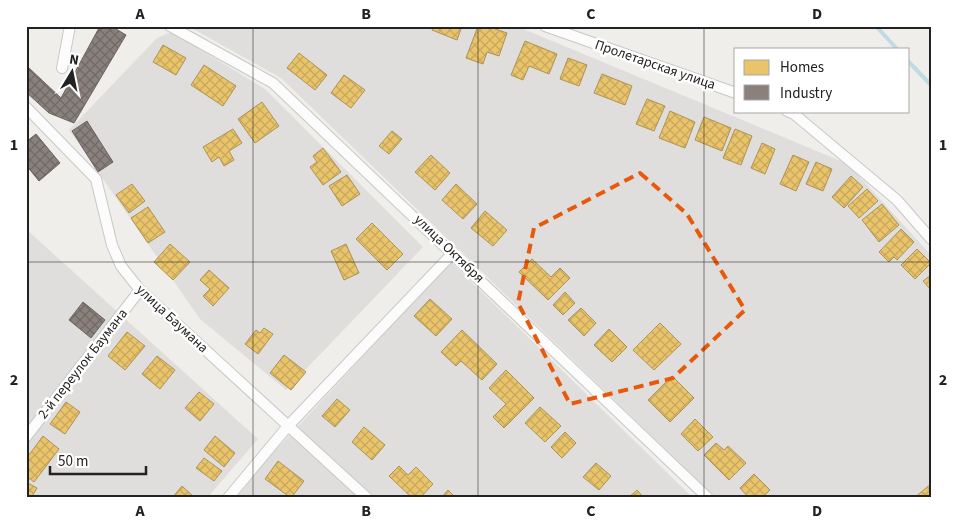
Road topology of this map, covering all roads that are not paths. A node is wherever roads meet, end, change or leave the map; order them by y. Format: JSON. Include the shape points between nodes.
{"nodes":[{"id":1,"x":70,"y":26,"type":"edge"},
{"id":2,"x":170,"y":26,"type":"edge"},
{"id":3,"x":545,"y":26,"type":"edge"},
{"id":4,"x":62,"y":68,"type":"dead end"},
{"id":5,"x":734,"y":92,"type":"edge"},
{"id":6,"x":26,"y":108,"type":"edge"},
{"id":7,"x":789,"y":112,"type":"edge"},
{"id":8,"x":931,"y":239,"type":"edge"},
{"id":9,"x":452,"y":253,"type":"junction"},
{"id":10,"x":140,"y":290,"type":"junction"},
{"id":11,"x":288,"y":426,"type":"junction"},
{"id":12,"x":26,"y":437,"type":"edge"},
{"id":13,"x":228,"y":498,"type":"edge"},
{"id":14,"x":367,"y":498,"type":"edge"},
{"id":15,"x":708,"y":498,"type":"edge"}],
"edges":[{"from":1,"to":4,"type":"street"},
{"from":2,"to":9,"type":"street","name":"улица Октября","via":[[273,83]]},
{"from":3,"to":5,"type":"street","name":"Пролетарская улица"},
{"from":6,"to":10,"type":"street","name":"улица Баумана","via":[[96,179],[120,266]]},
{"from":7,"to":8,"type":"street","via":[[897,200]]},
{"from":9,"to":11,"type":"street"},
{"from":9,"to":15,"type":"street","name":"улица Октября"},
{"from":10,"to":11,"type":"street","name":"улица Баумана"},
{"from":10,"to":12,"type":"street","name":"2-й переулок Баумана"},
{"from":11,"to":13,"type":"street"},
{"from":11,"to":14,"type":"street","name":"улица Баумана"}]}
